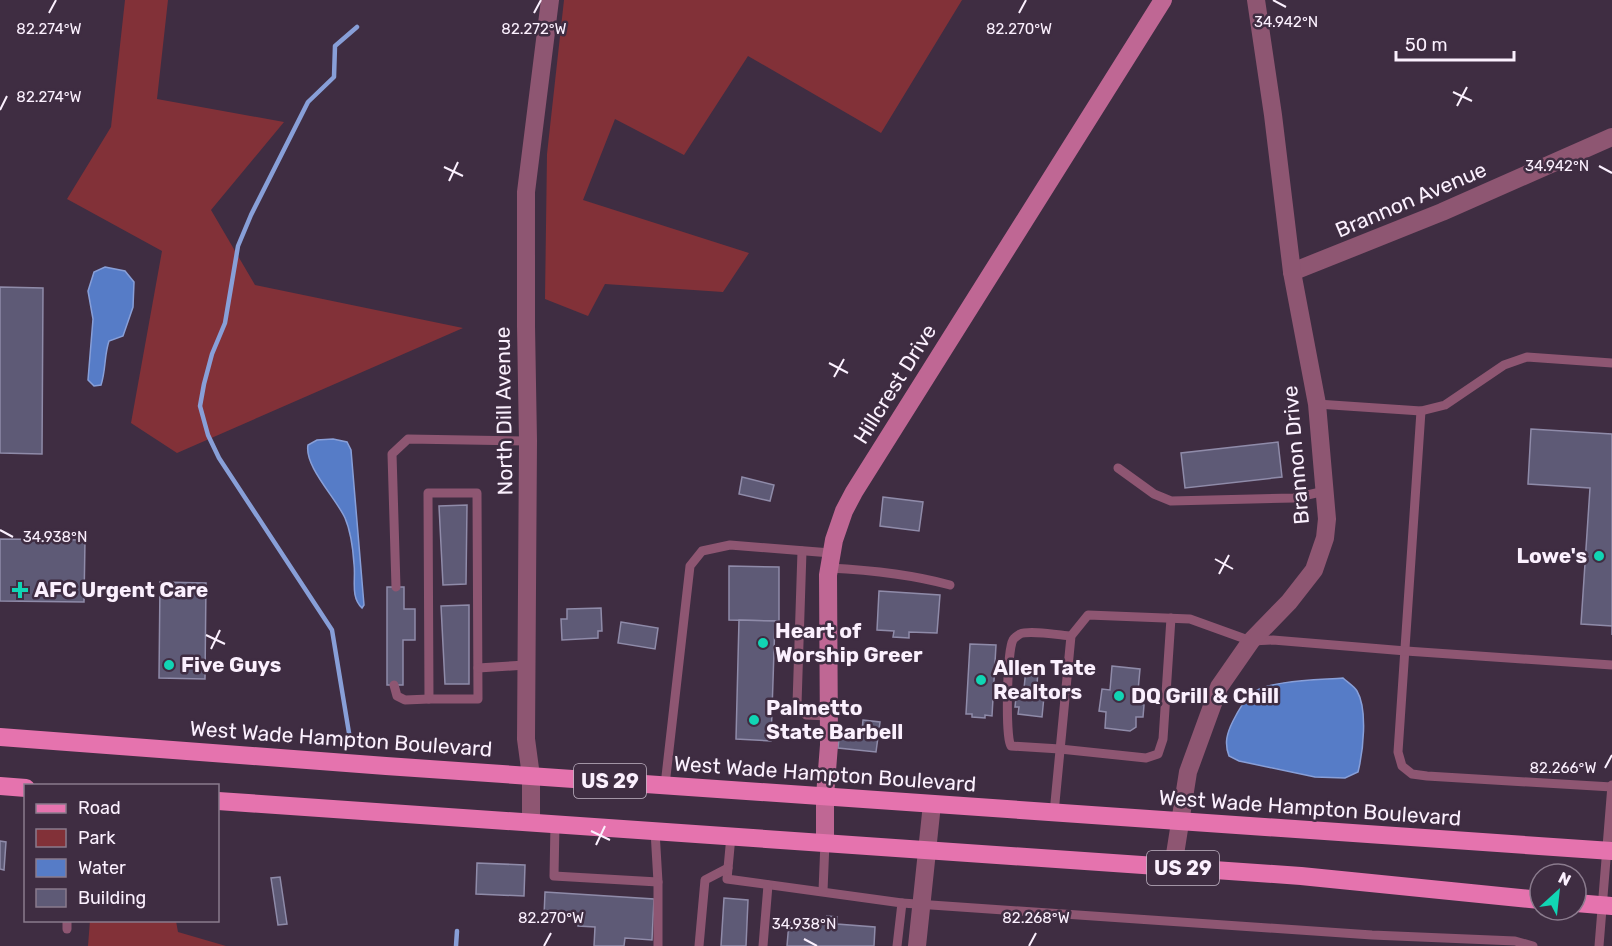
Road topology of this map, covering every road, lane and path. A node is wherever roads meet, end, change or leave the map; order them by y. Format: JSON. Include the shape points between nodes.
{"nodes":[{"id":1,"x":550,"y":0,"type":"edge"},
{"id":2,"x":1163,"y":0,"type":"edge"},
{"id":3,"x":1256,"y":0,"type":"edge"},
{"id":4,"x":1612,"y":137,"type":"edge"},
{"id":5,"x":1292,"y":272,"type":"junction"},
{"id":6,"x":1612,"y":363,"type":"edge"},
{"id":7,"x":1317,"y":404,"type":"junction"},
{"id":8,"x":1420,"y":411,"type":"junction"},
{"id":9,"x":528,"y":441,"type":"junction"},
{"id":10,"x":1118,"y":468,"type":"dead end"},
{"id":11,"x":1325,"y":490,"type":"junction"},
{"id":12,"x":802,"y":551,"type":"junction"},
{"id":13,"x":830,"y":560,"type":"junction"},
{"id":14,"x":950,"y":585,"type":"dead end"},
{"id":15,"x":396,"y":587,"type":"dead end"},
{"id":16,"x":1171,"y":618,"type":"junction"},
{"id":17,"x":1071,"y":636,"type":"junction"},
{"id":18,"x":1251,"y":641,"type":"junction"},
{"id":19,"x":1406,"y":651,"type":"junction"},
{"id":20,"x":526,"y":665,"type":"junction"},
{"id":21,"x":1612,"y":665,"type":"edge"},
{"id":22,"x":478,"y":668,"type":"junction"},
{"id":23,"x":394,"y":685,"type":"dead end"},
{"id":24,"x":429,"y":699,"type":"junction"},
{"id":25,"x":828,"y":716,"type":"junction"},
{"id":26,"x":0,"y":737,"type":"edge"},
{"id":27,"x":1060,"y":748,"type":"junction"},
{"id":28,"x":531,"y":776,"type":"junction"},
{"id":29,"x":665,"y":785,"type":"junction"},
{"id":30,"x":0,"y":786,"type":"edge"},
{"id":31,"x":1612,"y":786,"type":"edge"},
{"id":32,"x":24,"y":788,"type":"edge"},
{"id":33,"x":825,"y":796,"type":"junction"},
{"id":34,"x":219,"y":801,"type":"edge"},
{"id":35,"x":932,"y":804,"type":"junction"},
{"id":36,"x":1054,"y":813,"type":"junction"},
{"id":37,"x":531,"y":822,"type":"junction"},
{"id":38,"x":1179,"y":822,"type":"junction"},
{"id":39,"x":555,"y":824,"type":"junction"},
{"id":40,"x":654,"y":831,"type":"junction"},
{"id":41,"x":731,"y":836,"type":"junction"},
{"id":42,"x":825,"y":842,"type":"junction"},
{"id":43,"x":927,"y":850,"type":"junction"},
{"id":44,"x":1609,"y":851,"type":"edge"},
{"id":45,"x":1173,"y":867,"type":"junction"},
{"id":46,"x":728,"y":868,"type":"junction"},
{"id":47,"x":658,"y":882,"type":"junction"},
{"id":48,"x":768,"y":885,"type":"junction"},
{"id":49,"x":823,"y":891,"type":"junction"},
{"id":50,"x":1528,"y":899,"type":"edge"},
{"id":51,"x":911,"y":904,"type":"junction"},
{"id":52,"x":1588,"y":904,"type":"edge"},
{"id":53,"x":1607,"y":906,"type":"edge"},
{"id":54,"x":1436,"y":938,"type":"junction"},
{"id":55,"x":1381,"y":941,"type":"edge"},
{"id":56,"x":1462,"y":942,"type":"edge"},
{"id":57,"x":1486,"y":943,"type":"edge"},
{"id":58,"x":658,"y":946,"type":"edge"},
{"id":59,"x":699,"y":946,"type":"edge"},
{"id":60,"x":763,"y":946,"type":"edge"},
{"id":61,"x":897,"y":946,"type":"edge"},
{"id":62,"x":917,"y":946,"type":"edge"},
{"id":63,"x":1447,"y":946,"type":"edge"},
{"id":64,"x":1533,"y":946,"type":"edge"},
{"id":65,"x":1599,"y":946,"type":"edge"}],
"edges":[{"from":1,"to":9,"type":"street","name":"North Dill Avenue","via":[[526,192]]},
{"from":2,"to":13,"type":"street","name":"Hillcrest Drive","via":[[854,492],[844,511]]},
{"from":3,"to":5,"type":"street","name":"Brannon Drive"},
{"from":4,"to":5,"type":"street","name":"Brannon Avenue","via":[[1442,212]]},
{"from":5,"to":7,"type":"street","name":"Brannon Drive"},
{"from":6,"to":8,"type":"lane","via":[[1527,357],[1504,365],[1444,405]]},
{"from":7,"to":8,"type":"lane"},
{"from":7,"to":11,"type":"street","name":"Brannon Drive"},
{"from":8,"to":19,"type":"lane"},
{"from":9,"to":15,"type":"lane","via":[[408,439],[392,454]]},
{"from":9,"to":20,"type":"street","name":"North Dill Avenue"},
{"from":10,"to":11,"type":"lane","via":[[1154,494],[1171,501],[1294,498]]},
{"from":11,"to":18,"type":"street","name":"Brannon Drive","via":[[1325,538],[1314,570]]},
{"from":12,"to":13,"type":"lane"},
{"from":12,"to":25,"type":"lane","via":[[797,704],[806,715]]},
{"from":12,"to":29,"type":"lane","via":[[730,545],[702,551],[690,566]]},
{"from":13,"to":14,"type":"lane"},
{"from":13,"to":25,"type":"street","name":"Hillcrest Drive"},
{"from":16,"to":17,"type":"lane","via":[[1088,615]]},
{"from":16,"to":18,"type":"lane","via":[[1191,619]]},
{"from":16,"to":27,"type":"lane","via":[[1163,739],[1158,754],[1146,758]]},
{"from":17,"to":27,"type":"lane"},
{"from":17,"to":27,"type":"lane","via":[[1021,633],[1013,639],[1009,651],[1007,741],[1011,746]]},
{"from":18,"to":19,"type":"lane"},
{"from":18,"to":38,"type":"street","name":"Brannon Drive","via":[[1228,671],[1212,703],[1188,772]]},
{"from":19,"to":21,"type":"lane"},
{"from":19,"to":31,"type":"lane","via":[[1398,752],[1402,766],[1412,774]]},
{"from":20,"to":22,"type":"lane"},
{"from":20,"to":28,"type":"street","name":"North Dill Avenue","via":[[526,739]]},
{"from":22,"to":24,"type":"lane","via":[[478,699]]},
{"from":22,"to":24,"type":"lane","via":[[477,493],[428,493]]},
{"from":23,"to":24,"type":"lane","via":[[397,696],[405,700]]},
{"from":25,"to":33,"type":"street","name":"Hillcrest Drive"},
{"from":26,"to":28,"type":"main road","name":"West Wade Hampton Boulevard","number":"US 29"},
{"from":27,"to":36,"type":"lane"},
{"from":28,"to":29,"type":"main road","name":"West Wade Hampton Boulevard","number":"US 29"},
{"from":28,"to":37,"type":"street","name":"North Dill Avenue"},
{"from":29,"to":33,"type":"main road","name":"West Wade Hampton Boulevard","number":"US 29"},
{"from":30,"to":32,"type":"main road"},
{"from":31,"to":44,"type":"lane"},
{"from":33,"to":35,"type":"main road","name":"West Wade Hampton Boulevard","number":"US 29"},
{"from":33,"to":42,"type":"street","name":"Hillcrest Drive"},
{"from":34,"to":37,"type":"main road","number":"US 29"},
{"from":35,"to":36,"type":"main road","name":"West Wade Hampton Boulevard","number":"US 29"},
{"from":35,"to":43,"type":"street"},
{"from":36,"to":38,"type":"main road","name":"West Wade Hampton Boulevard","number":"US 29"},
{"from":37,"to":39,"type":"main road","number":"US 29"},
{"from":38,"to":44,"type":"main road","name":"West Wade Hampton Boulevard","number":"US 29"},
{"from":38,"to":45,"type":"street","name":"Brannon Drive"},
{"from":39,"to":40,"type":"main road","number":"US 29"},
{"from":39,"to":47,"type":"lane","via":[[554,876]]},
{"from":40,"to":41,"type":"main road","number":"US 29"},
{"from":40,"to":47,"type":"lane"},
{"from":41,"to":42,"type":"main road","number":"US 29"},
{"from":41,"to":46,"type":"lane"},
{"from":42,"to":43,"type":"main road","number":"US 29"},
{"from":42,"to":49,"type":"lane"},
{"from":43,"to":45,"type":"main road","number":"US 29"},
{"from":43,"to":51,"type":"street"},
{"from":44,"to":53,"type":"lane"},
{"from":45,"to":50,"type":"main road","number":"US 29"},
{"from":46,"to":48,"type":"lane","via":[[727,879]]},
{"from":46,"to":59,"type":"lane","via":[[705,880]]},
{"from":47,"to":58,"type":"lane"},
{"from":48,"to":49,"type":"lane"},
{"from":48,"to":60,"type":"lane"},
{"from":49,"to":51,"type":"lane"},
{"from":51,"to":55,"type":"lane"},
{"from":51,"to":61,"type":"lane"},
{"from":51,"to":62,"type":"street"},
{"from":52,"to":53,"type":"main road"},
{"from":53,"to":65,"type":"lane"},
{"from":54,"to":55,"type":"lane"},
{"from":54,"to":56,"type":"lane"},
{"from":54,"to":63,"type":"lane"},
{"from":56,"to":57,"type":"lane"},
{"from":57,"to":64,"type":"lane","via":[[1515,941]]}]}
